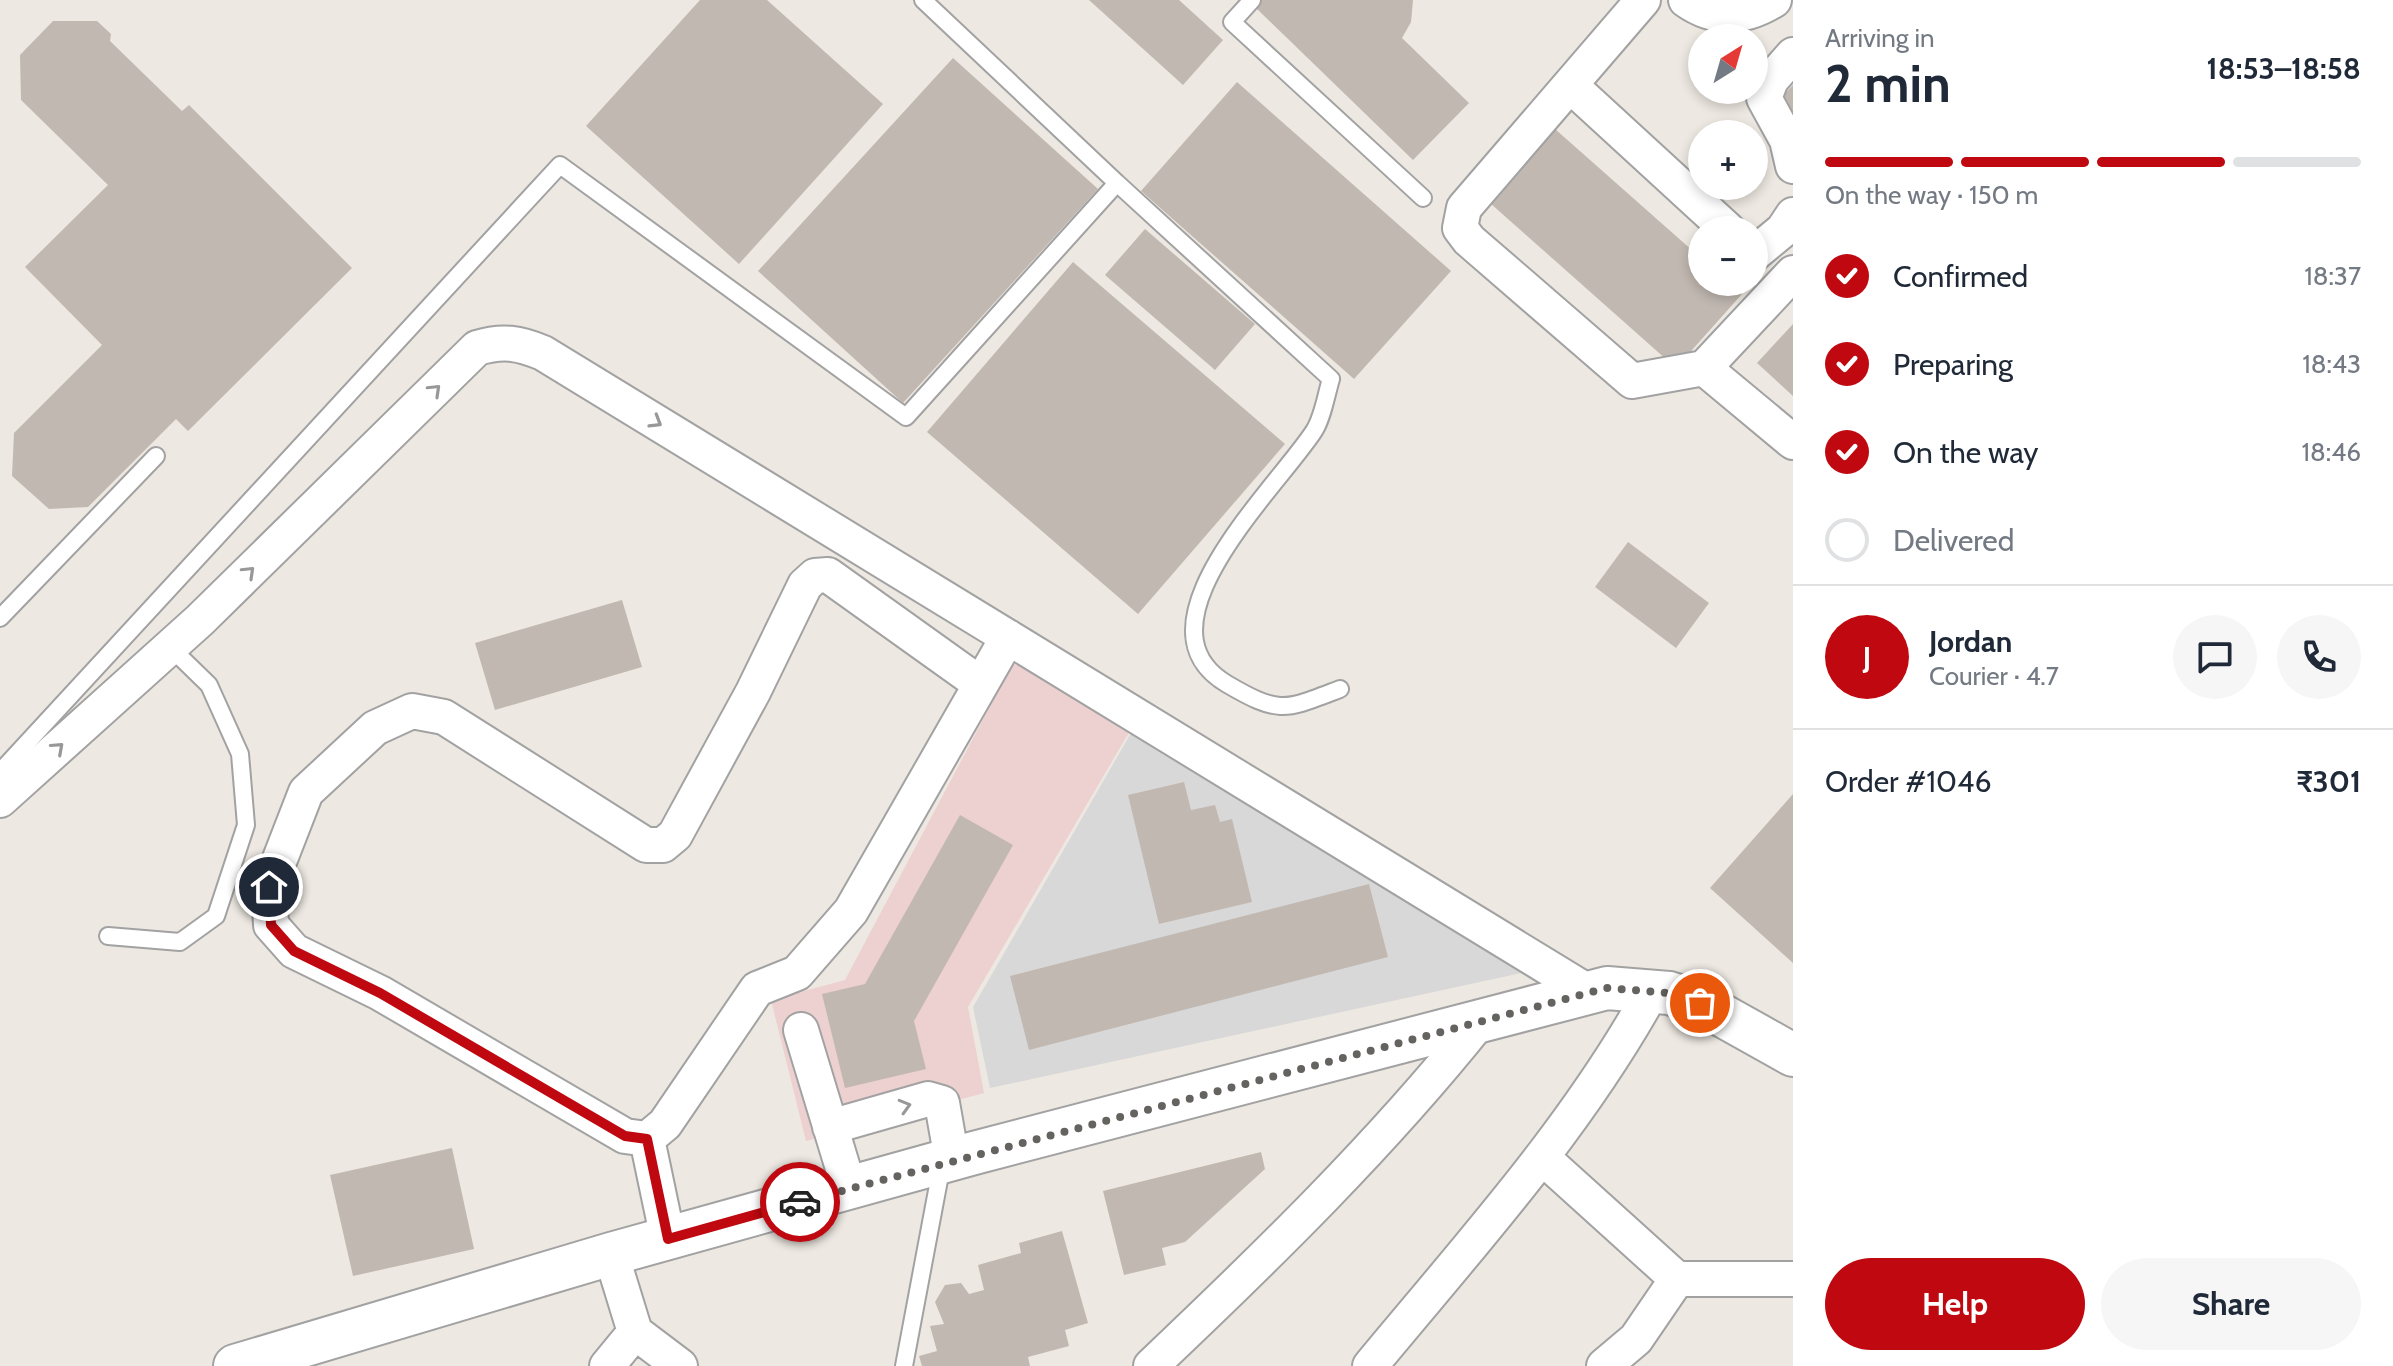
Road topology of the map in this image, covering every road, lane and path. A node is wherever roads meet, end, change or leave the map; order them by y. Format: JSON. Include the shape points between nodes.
{"nodes":[{"id":1,"x":923,"y":0,"type":"edge"},
{"id":2,"x":1252,"y":0,"type":"edge"},
{"id":3,"x":1643,"y":0,"type":"edge"},
{"id":4,"x":1686,"y":0,"type":"edge"},
{"id":5,"x":1774,"y":0,"type":"edge"},
{"id":6,"x":1793,"y":55,"type":"edge"},
{"id":7,"x":1570,"y":85,"type":"junction"},
{"id":8,"x":1793,"y":166,"type":"edge"},
{"id":9,"x":1117,"y":183,"type":"junction"},
{"id":10,"x":1423,"y":198,"type":"dead end"},
{"id":11,"x":1793,"y":215,"type":"edge"},
{"id":12,"x":1713,"y":216,"type":"edge"},
{"id":13,"x":1768,"y":242,"type":"edge"},
{"id":14,"x":1793,"y":273,"type":"edge"},
{"id":15,"x":1704,"y":368,"type":"junction"},
{"id":16,"x":1793,"y":442,"type":"edge"},
{"id":17,"x":156,"y":456,"type":"dead end"},
{"id":18,"x":0,"y":618,"type":"edge"},
{"id":19,"x":1008,"y":637,"type":"junction"},
{"id":20,"x":170,"y":647,"type":"junction"},
{"id":21,"x":979,"y":683,"type":"junction"},
{"id":22,"x":1340,"y":689,"type":"dead end"},
{"id":23,"x":0,"y":772,"type":"edge"},
{"id":24,"x":0,"y":800,"type":"edge"},
{"id":25,"x":108,"y":936,"type":"dead end"},
{"id":26,"x":1652,"y":991,"type":"junction"},
{"id":27,"x":1590,"y":993,"type":"junction"},
{"id":28,"x":1480,"y":1021,"type":"junction"},
{"id":29,"x":801,"y":1030,"type":"dead end"},
{"id":30,"x":1793,"y":1055,"type":"edge"},
{"id":31,"x":830,"y":1127,"type":"junction"},
{"id":32,"x":647,"y":1139,"type":"junction"},
{"id":33,"x":1543,"y":1158,"type":"junction"},
{"id":34,"x":947,"y":1161,"type":"junction"},
{"id":35,"x":849,"y":1188,"type":"junction"},
{"id":36,"x":668,"y":1239,"type":"junction"},
{"id":37,"x":611,"y":1254,"type":"junction"},
{"id":38,"x":1677,"y":1279,"type":"junction"},
{"id":39,"x":1793,"y":1279,"type":"edge"},
{"id":40,"x":635,"y":1332,"type":"junction"},
{"id":41,"x":235,"y":1366,"type":"edge"},
{"id":42,"x":607,"y":1366,"type":"edge"},
{"id":43,"x":680,"y":1366,"type":"edge"},
{"id":44,"x":904,"y":1366,"type":"edge"},
{"id":45,"x":1151,"y":1366,"type":"edge"},
{"id":46,"x":1370,"y":1366,"type":"edge"},
{"id":47,"x":1604,"y":1366,"type":"edge"}],
"edges":[{"from":1,"to":9,"type":"lane"},
{"from":2,"to":10,"type":"lane","via":[[1232,22]]},
{"from":3,"to":7,"type":"street"},
{"from":4,"to":5,"type":"street","via":[[1730,17]]},
{"from":6,"to":8,"type":"street","via":[[1771,80],[1764,98],[1787,140]]},
{"from":7,"to":12,"type":"street"},
{"from":7,"to":15,"type":"street","via":[[1464,208],[1460,228],[1632,381]]},
{"from":9,"to":22,"type":"lane","via":[[1331,379],[1316,428],[1214,566],[1195,605],[1195,647],[1213,676],[1252,699],[1288,709]]},
{"from":9,"to":23,"type":"lane","via":[[906,417],[560,165]]},
{"from":11,"to":13,"type":"street"},
{"from":14,"to":15,"type":"street"},
{"from":15,"to":16,"type":"street"},
{"from":17,"to":18,"type":"lane"},
{"from":20,"to":19,"type":"street","one_way":true,"via":[[477,348],[497,342],[519,343],[543,353]]},
{"from":19,"to":21,"type":"street"},
{"from":19,"to":27,"type":"street"},
{"from":24,"to":20,"type":"street","one_way":true},
{"from":20,"to":25,"type":"lane","via":[[209,685],[240,754],[246,825],[216,916],[180,942]]},
{"from":21,"to":32,"type":"street","via":[[851,911],[797,973],[757,989],[665,1124]]},
{"from":21,"to":32,"type":"street","via":[[828,575],[815,576],[805,585],[675,835],[663,845],[646,845],[444,717],[412,711],[375,728],[306,792],[269,887],[271,925],[294,951],[380,993],[625,1136]]},
{"from":26,"to":27,"type":"street","via":[[1607,988]]},
{"from":26,"to":30,"type":"street","via":[[1700,1003]]},
{"from":26,"to":33,"type":"street","via":[[1615,1057]]},
{"from":27,"to":28,"type":"street"},
{"from":28,"to":34,"type":"street"},
{"from":28,"to":45,"type":"street","via":[[1426,1089],[1341,1179]]},
{"from":29,"to":31,"type":"street"},
{"from":31,"to":34,"type":"street","one_way":true,"via":[[938,1100]]},
{"from":31,"to":35,"type":"street"},
{"from":32,"to":36,"type":"street"},
{"from":33,"to":38,"type":"street"},
{"from":33,"to":46,"type":"street"},
{"from":34,"to":35,"type":"street"},
{"from":34,"to":44,"type":"lane"},
{"from":35,"to":36,"type":"street"},
{"from":36,"to":37,"type":"street"},
{"from":37,"to":40,"type":"street"},
{"from":37,"to":41,"type":"street"},
{"from":38,"to":39,"type":"street"},
{"from":38,"to":47,"type":"street","via":[[1636,1339]]},
{"from":40,"to":42,"type":"street"},
{"from":40,"to":43,"type":"street"}]}
